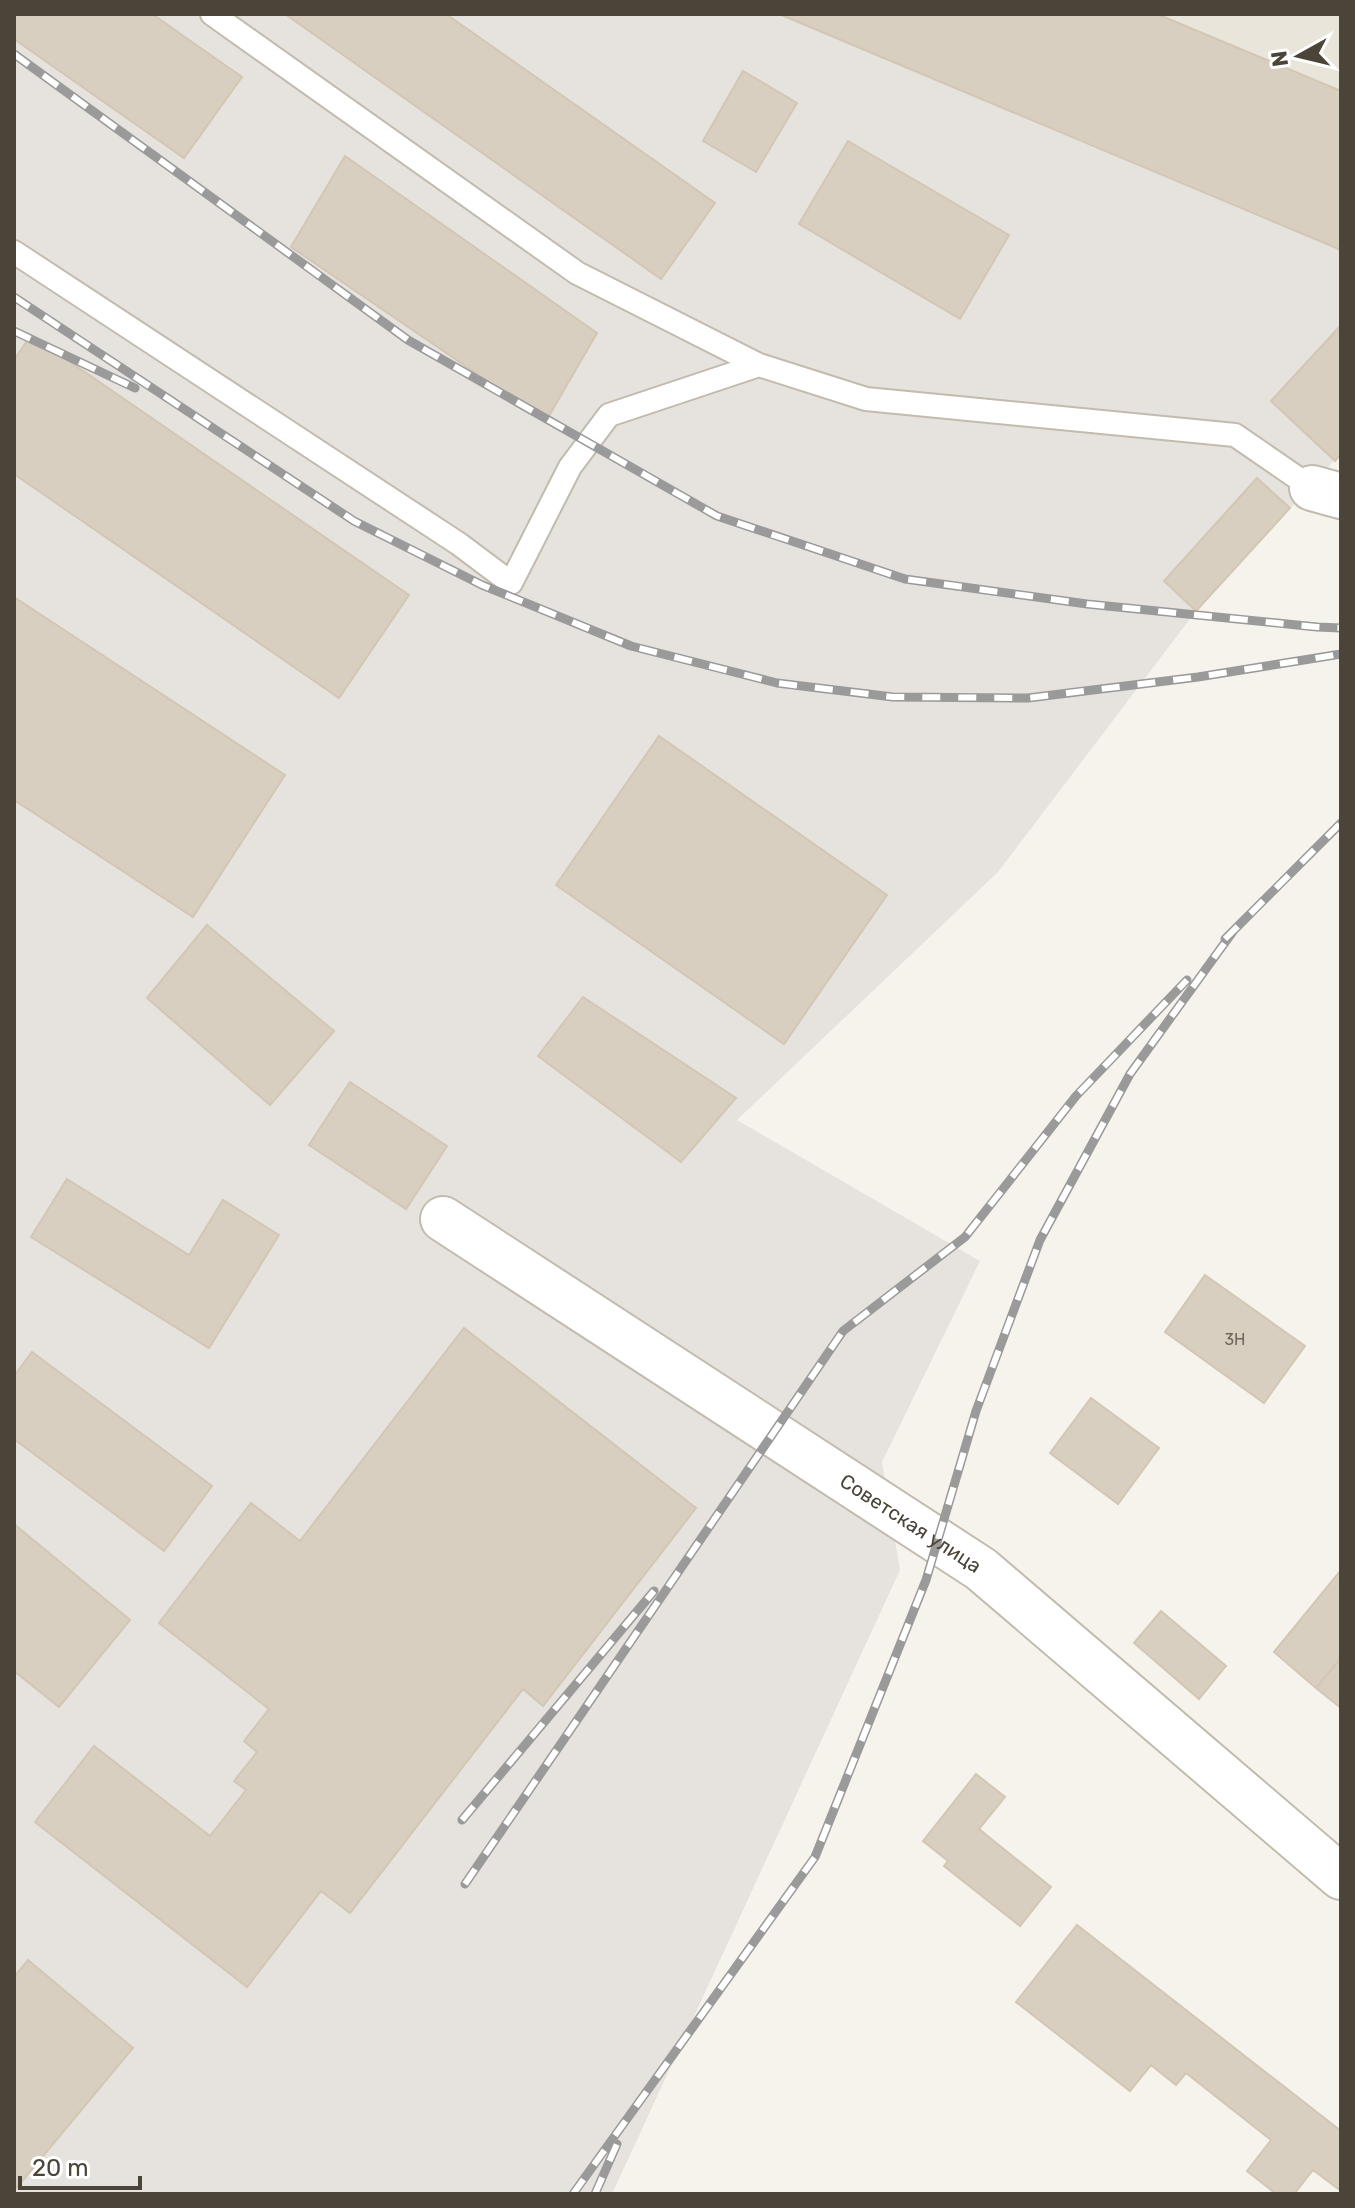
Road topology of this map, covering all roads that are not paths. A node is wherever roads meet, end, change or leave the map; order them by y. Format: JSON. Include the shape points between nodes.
{"nodes":[{"id":1,"x":212,"y":14,"type":"edge"},
{"id":2,"x":14,"y":252,"type":"edge"},
{"id":3,"x":759,"y":365,"type":"junction"},
{"id":4,"x":1326,"y":492,"type":"edge"},
{"id":5,"x":443,"y":1219,"type":"dead end"},
{"id":6,"x":1341,"y":1877,"type":"edge"}],
"edges":[{"from":1,"to":3,"type":"lane","via":[[577,273]]},
{"from":2,"to":3,"type":"lane","via":[[511,583],[570,467],[609,415]]},
{"from":3,"to":4,"type":"lane","via":[[866,399],[1235,435]]},
{"from":5,"to":6,"type":"street","name":"Советская улица","via":[[981,1569]]}]}
